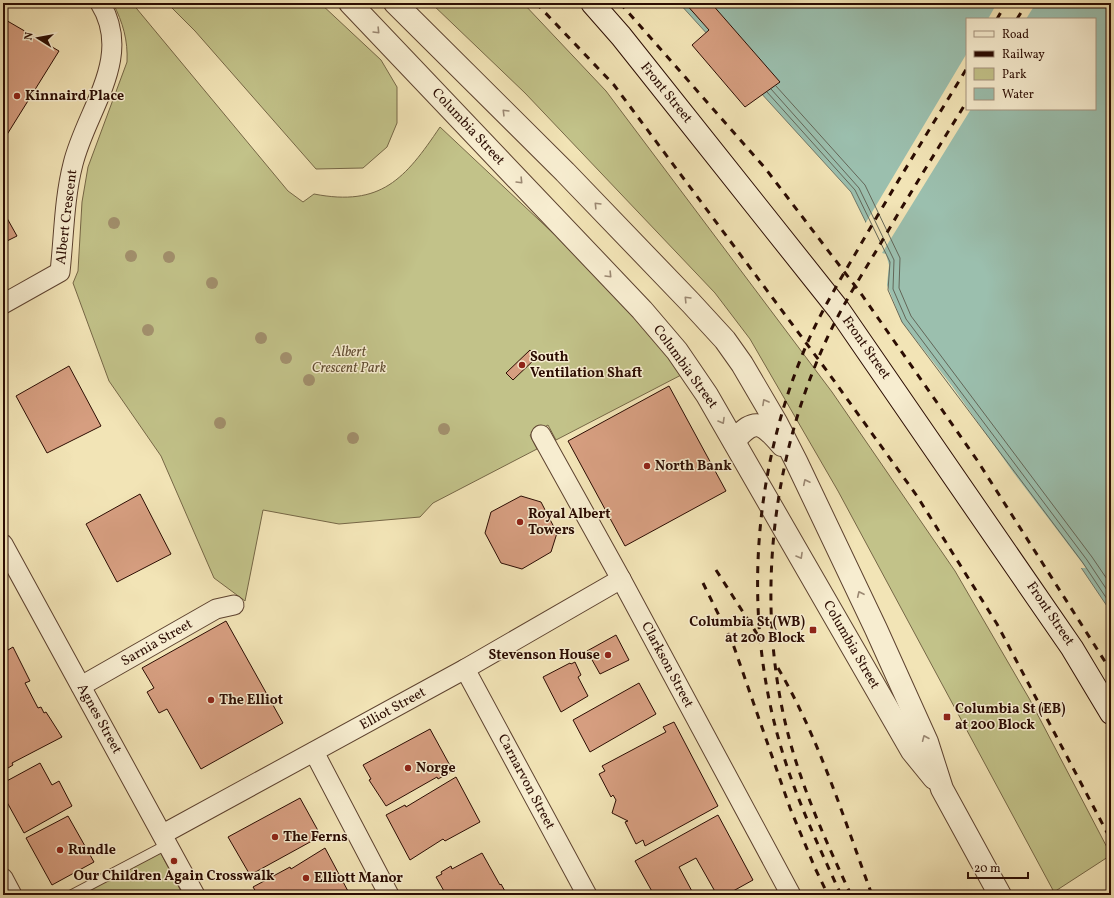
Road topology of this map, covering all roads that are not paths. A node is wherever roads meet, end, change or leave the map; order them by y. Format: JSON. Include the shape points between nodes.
{"nodes":[{"id":1,"x":100,"y":3,"type":"edge"},
{"id":2,"x":350,"y":3,"type":"edge"},
{"id":3,"x":395,"y":3,"type":"edge"},
{"id":4,"x":592,"y":3,"type":"edge"},
{"id":5,"x":3,"y":304,"type":"edge"},
{"id":6,"x":541,"y":436,"type":"dead end"},
{"id":7,"x":734,"y":441,"type":"junction"},
{"id":8,"x":796,"y":461,"type":"junction"},
{"id":9,"x":3,"y":544,"type":"edge"},
{"id":10,"x":621,"y":579,"type":"junction"},
{"id":11,"x":234,"y":605,"type":"dead end"},
{"id":12,"x":465,"y":669,"type":"junction"},
{"id":13,"x":81,"y":686,"type":"junction"},
{"id":14,"x":1111,"y":713,"type":"edge"},
{"id":15,"x":314,"y":752,"type":"junction"},
{"id":16,"x":942,"y":789,"type":"junction"},
{"id":17,"x":166,"y":839,"type":"junction"},
{"id":18,"x":3,"y":878,"type":"edge"},
{"id":19,"x":12,"y":895,"type":"edge"},
{"id":20,"x":71,"y":895,"type":"edge"},
{"id":21,"x":196,"y":895,"type":"edge"},
{"id":22,"x":389,"y":895,"type":"edge"},
{"id":23,"x":587,"y":895,"type":"edge"},
{"id":24,"x":791,"y":895,"type":"edge"},
{"id":25,"x":1000,"y":895,"type":"edge"}],
"edges":[{"from":1,"to":5,"type":"street","name":"Albert Crescent","via":[[110,27],[112,53],[108,72],[73,163],[60,272]]},
{"from":2,"to":7,"type":"street","name":"Columbia Street","one_way":true,"via":[[659,329],[707,395]]},
{"from":8,"to":3,"type":"street","name":"Columbia Street","one_way":true,"via":[[756,386],[725,340],[565,172]]},
{"from":4,"to":14,"type":"street","name":"Front Street","via":[[839,310],[1072,648]]},
{"from":6,"to":10,"type":"street","name":"Clarkson Street"},
{"from":7,"to":8,"type":"street","via":[[749,426],[762,425]]},
{"from":7,"to":16,"type":"street","name":"Columbia Street","one_way":true,"via":[[912,751]]},
{"from":16,"to":8,"type":"street","name":"Columbia Street","one_way":true,"via":[[921,728]]},
{"from":9,"to":13,"type":"street","name":"Agnes Street"},
{"from":10,"to":12,"type":"street","name":"Elliot Street"},
{"from":10,"to":24,"type":"street","name":"Clarkson Street"},
{"from":11,"to":13,"type":"street","name":"Sarnia Street","via":[[216,608]]},
{"from":12,"to":15,"type":"street","name":"Elliot Street"},
{"from":12,"to":23,"type":"street","name":"Carnarvon Street"},
{"from":13,"to":17,"type":"street","name":"Agnes Street"},
{"from":15,"to":17,"type":"street","name":"Elliot Street"},
{"from":15,"to":22,"type":"street"},
{"from":16,"to":25,"type":"street","name":"Columbia Street"},
{"from":17,"to":20,"type":"lane"},
{"from":17,"to":21,"type":"street","name":"Agnes Street"},
{"from":18,"to":19,"type":"street"}]}
